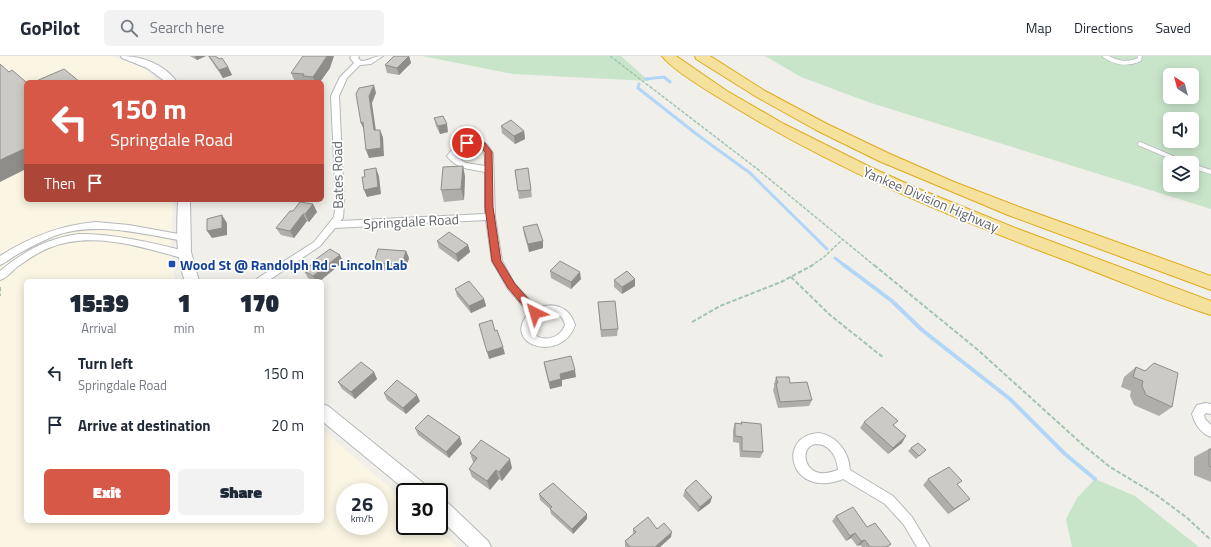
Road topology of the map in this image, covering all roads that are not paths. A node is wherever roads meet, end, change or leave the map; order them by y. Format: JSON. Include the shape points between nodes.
{"nodes":[{"id":1,"x":126,"y":56,"type":"edge"},
{"id":2,"x":379,"y":56,"type":"edge"},
{"id":3,"x":668,"y":56,"type":"edge"},
{"id":4,"x":701,"y":56,"type":"edge"},
{"id":5,"x":1105,"y":56,"type":"edge"},
{"id":6,"x":1140,"y":56,"type":"edge"},
{"id":7,"x":356,"y":60,"type":"edge"},
{"id":8,"x":170,"y":80,"type":"edge"},
{"id":9,"x":1140,"y":144,"type":"dead end"},
{"id":10,"x":1168,"y":156,"type":"edge"},
{"id":11,"x":1199,"y":168,"type":"edge"},
{"id":12,"x":489,"y":170,"type":"dead end"},
{"id":13,"x":1211,"y":172,"type":"edge"},
{"id":14,"x":184,"y":202,"type":"edge"},
{"id":15,"x":490,"y":217,"type":"junction"},
{"id":16,"x":332,"y":225,"type":"junction"},
{"id":17,"x":184,"y":238,"type":"junction"},
{"id":18,"x":29,"y":243,"type":"junction"},
{"id":19,"x":36,"y":250,"type":"junction"},
{"id":20,"x":185,"y":255,"type":"junction"},
{"id":21,"x":0,"y":261,"type":"edge"},
{"id":22,"x":0,"y":276,"type":"edge"},
{"id":23,"x":191,"y":279,"type":"edge"},
{"id":24,"x":264,"y":279,"type":"edge"},
{"id":25,"x":1211,"y":282,"type":"edge"},
{"id":26,"x":1211,"y":308,"type":"edge"},
{"id":27,"x":535,"y":313,"type":"dead end"},
{"id":28,"x":1211,"y":409,"type":"edge"},
{"id":29,"x":324,"y":413,"type":"edge"},
{"id":30,"x":1211,"y":432,"type":"edge"},
{"id":31,"x":844,"y":473,"type":"dead end"},
{"id":32,"x":410,"y":483,"type":"edge"},
{"id":33,"x":448,"y":515,"type":"edge"},
{"id":34,"x":482,"y":547,"type":"edge"},
{"id":35,"x":924,"y":547,"type":"edge"}],
"edges":[{"from":1,"to":8,"type":"street","via":[[146,64]]},
{"from":2,"to":7,"type":"street","name":"Bates Road","via":[[362,64]]},
{"from":3,"to":26,"type":"highway","name":"Yankee Division Highway","via":[[726,96],[792,134],[898,187],[1016,235]]},
{"from":4,"to":25,"type":"highway","name":"Yankee Division Highway","via":[[782,106],[882,157],[1026,216]]},
{"from":5,"to":6,"type":"lane","via":[[1116,63],[1124,64],[1139,60]]},
{"from":7,"to":16,"type":"street","name":"Bates Road","via":[[335,96],[340,203],[338,218]]},
{"from":9,"to":10,"type":"lane"},
{"from":11,"to":13,"type":"lane"},
{"from":12,"to":15,"type":"street"},
{"from":14,"to":17,"type":"street"},
{"from":15,"to":16,"type":"street","name":"Springdale Road"},
{"from":15,"to":27,"type":"street","via":[[496,261],[511,286]]},
{"from":16,"to":24,"type":"street","name":"Bates Road","via":[[317,244]]},
{"from":17,"to":18,"type":"street","via":[[112,226],[85,226],[42,236]]},
{"from":17,"to":20,"type":"street"},
{"from":18,"to":19,"type":"lane"},
{"from":18,"to":21,"type":"street"},
{"from":19,"to":20,"type":"street","via":[[47,244],[68,239],[89,238],[112,239]]},
{"from":19,"to":22,"type":"street"},
{"from":20,"to":23,"type":"street","via":[[186,268]]},
{"from":28,"to":30,"type":"street","via":[[1201,409],[1198,414],[1200,422]]},
{"from":29,"to":32,"type":"street"},
{"from":31,"to":35,"type":"street","via":[[889,500],[908,521]]},
{"from":33,"to":34,"type":"street"}]}
